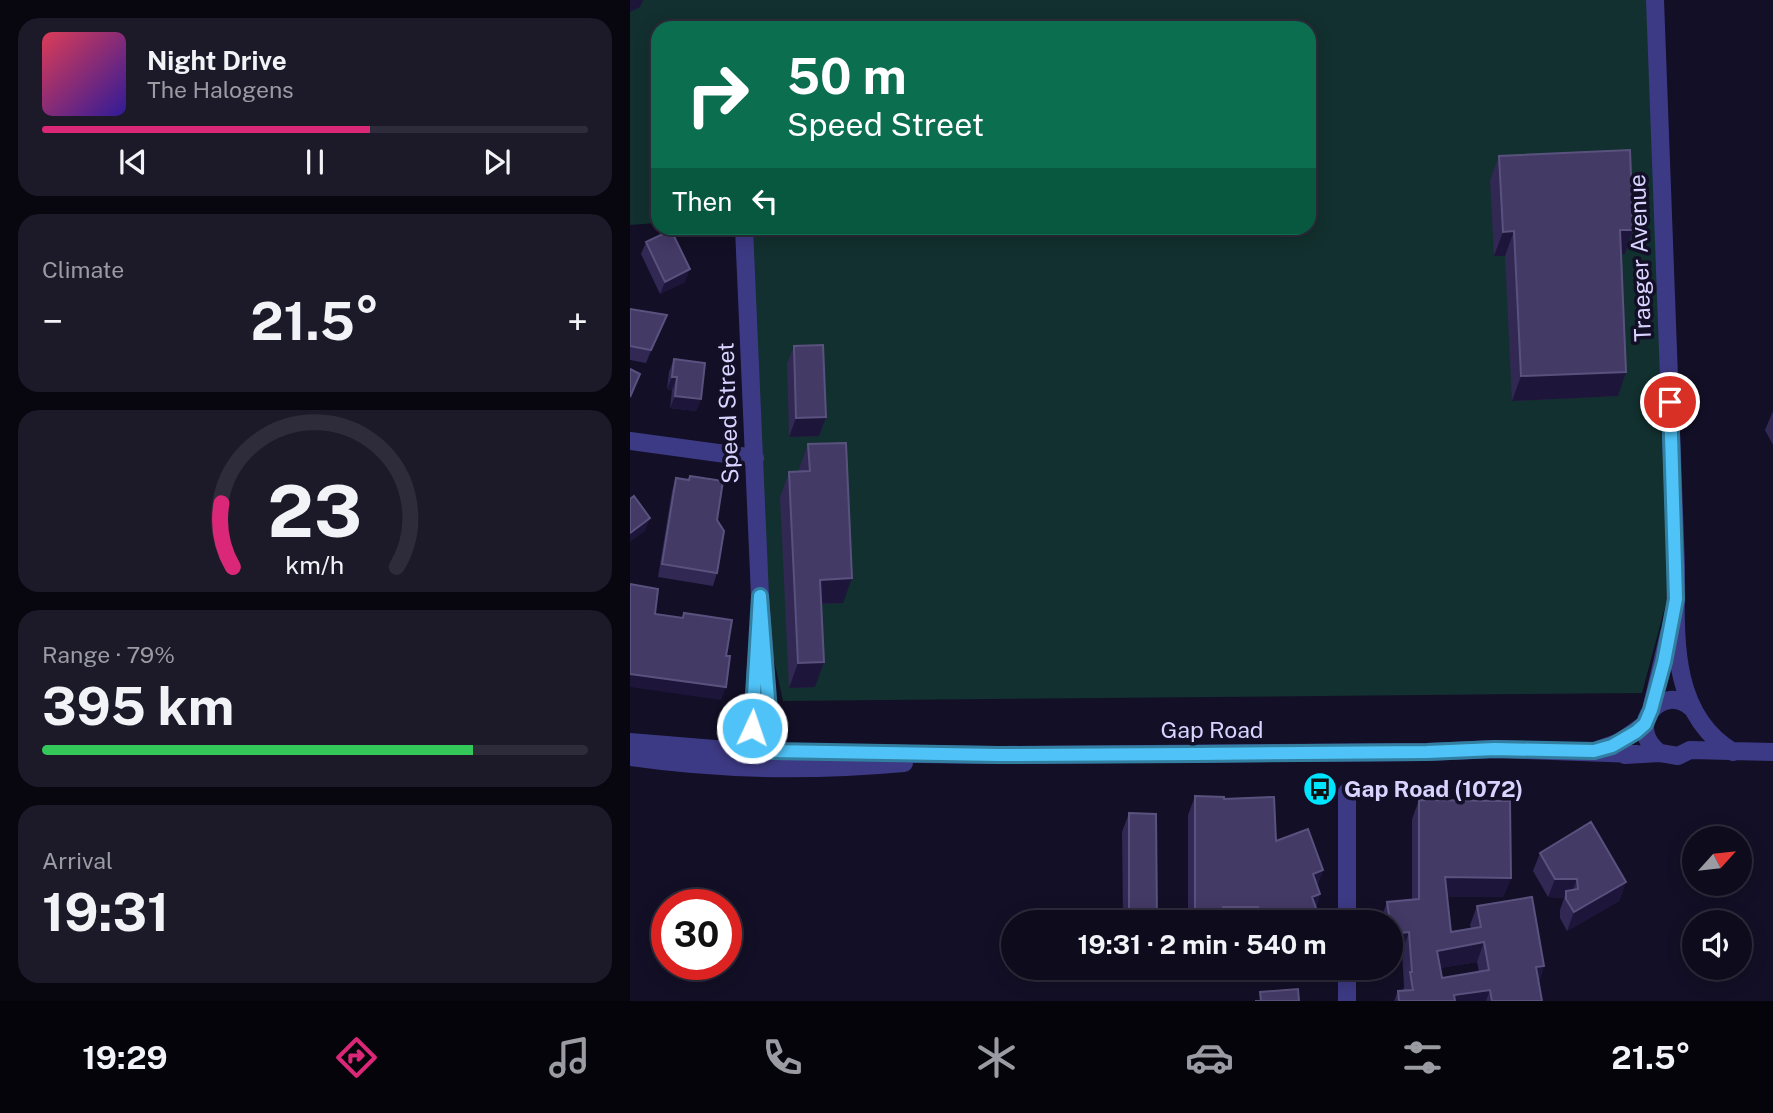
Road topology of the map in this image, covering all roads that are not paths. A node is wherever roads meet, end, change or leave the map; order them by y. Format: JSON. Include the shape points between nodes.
{"nodes":[{"id":1,"x":1656,"y":0,"type":"edge"},
{"id":2,"x":744,"y":235,"type":"edge"},
{"id":3,"x":630,"y":441,"type":"edge"},
{"id":4,"x":755,"y":458,"type":"junction"},
{"id":5,"x":760,"y":596,"type":"junction"},
{"id":6,"x":1676,"y":599,"type":"junction"},
{"id":7,"x":1696,"y":715,"type":"junction"},
{"id":8,"x":1648,"y":717,"type":"junction"},
{"id":9,"x":630,"y":742,"type":"edge"},
{"id":10,"x":1690,"y":750,"type":"junction"},
{"id":11,"x":1594,"y":751,"type":"junction"},
{"id":12,"x":1427,"y":752,"type":"junction"},
{"id":13,"x":1733,"y":752,"type":"junction"},
{"id":14,"x":1773,"y":752,"type":"edge"},
{"id":15,"x":1660,"y":753,"type":"junction"},
{"id":16,"x":1636,"y":754,"type":"junction"},
{"id":17,"x":630,"y":757,"type":"edge"},
{"id":18,"x":751,"y":759,"type":"junction"},
{"id":19,"x":772,"y":759,"type":"junction"},
{"id":20,"x":1347,"y":792,"type":"dead end"},
{"id":21,"x":1347,"y":910,"type":"edge"},
{"id":22,"x":1347,"y":980,"type":"edge"},
{"id":23,"x":1347,"y":1001,"type":"edge"}],
"edges":[{"from":1,"to":6,"type":"street","name":"Traeger Avenue"},
{"from":2,"to":4,"type":"street","name":"Speed Street"},
{"from":3,"to":4,"type":"street"},
{"from":4,"to":5,"type":"street","name":"Speed Street"},
{"from":5,"to":18,"type":"street","name":"Speed Street"},
{"from":5,"to":19,"type":"street","name":"Speed Street"},
{"from":6,"to":7,"type":"street","name":"Traeger Avenue","via":[[1679,668]]},
{"from":6,"to":8,"type":"street","name":"Traeger Avenue"},
{"from":7,"to":8,"type":"street","via":[[1688,705],[1673,700],[1658,704]]},
{"from":7,"to":10,"type":"street","via":[[1699,739]]},
{"from":7,"to":13,"type":"street","name":"Traeger Avenue"},
{"from":8,"to":11,"type":"street","via":[[1620,742]]},
{"from":8,"to":15,"type":"street","via":[[1648,741]]},
{"from":9,"to":18,"type":"street","name":"Gap Road"},
{"from":10,"to":13,"type":"street","name":"Gap Road"},
{"from":10,"to":15,"type":"street","name":"Gap Road","via":[[1678,756]]},
{"from":11,"to":12,"type":"street","name":"Gap Road"},
{"from":11,"to":16,"type":"street","name":"Gap Road"},
{"from":12,"to":16,"type":"street","name":"Gap Road","via":[[1494,761]]},
{"from":12,"to":19,"type":"street","name":"Gap Road"},
{"from":13,"to":14,"type":"street","name":"Gap Road"},
{"from":15,"to":16,"type":"street","name":"Gap Road"},
{"from":17,"to":18,"type":"street","name":"Gap Road","via":[[675,763]]},
{"from":18,"to":19,"type":"street","name":"Gap Road"},
{"from":20,"to":21,"type":"street"},
{"from":22,"to":23,"type":"street"}]}
